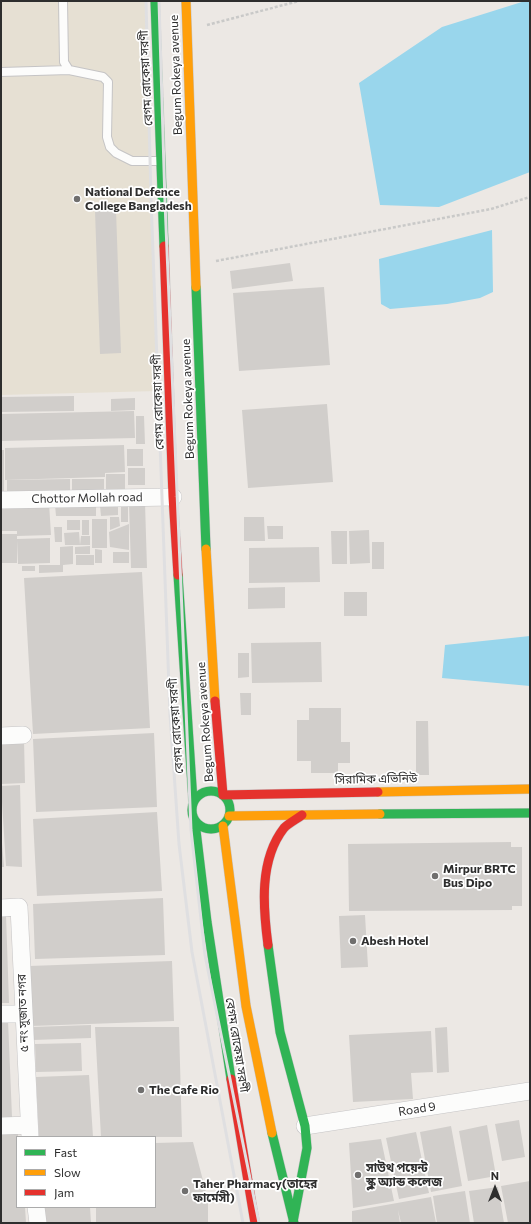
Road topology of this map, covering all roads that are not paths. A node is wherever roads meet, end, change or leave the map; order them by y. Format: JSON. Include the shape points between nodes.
{"nodes":[{"id":1,"x":63,"y":1,"type":"edge"},
{"id":2,"x":155,"y":1,"type":"edge"},
{"id":3,"x":186,"y":1,"type":"edge"},
{"id":4,"x":69,"y":70,"type":"junction"},
{"id":5,"x":1,"y":72,"type":"edge"},
{"id":6,"x":162,"y":161,"type":"junction"},
{"id":7,"x":173,"y":497,"type":"junction"},
{"id":8,"x":1,"y":500,"type":"edge"},
{"id":9,"x":23,"y":735,"type":"dead end"},
{"id":10,"x":1,"y":736,"type":"edge"},
{"id":11,"x":530,"y":789,"type":"edge"},
{"id":12,"x":223,"y":795,"type":"junction"},
{"id":13,"x":193,"y":801,"type":"junction"},
{"id":14,"x":398,"y":803,"type":"junction"},
{"id":15,"x":530,"y":813,"type":"edge"},
{"id":16,"x":302,"y":815,"type":"junction"},
{"id":17,"x":230,"y":816,"type":"junction"},
{"id":18,"x":195,"y":822,"type":"junction"},
{"id":19,"x":223,"y":826,"type":"junction"},
{"id":20,"x":1,"y":908,"type":"edge"},
{"id":21,"x":1,"y":1014,"type":"edge"},
{"id":22,"x":23,"y":1014,"type":"junction"},
{"id":23,"x":530,"y":1091,"type":"edge"},
{"id":24,"x":1,"y":1126,"type":"edge"},
{"id":25,"x":305,"y":1126,"type":"junction"},
{"id":26,"x":29,"y":1131,"type":"edge"},
{"id":27,"x":36,"y":1208,"type":"edge"},
{"id":28,"x":38,"y":1223,"type":"edge"},
{"id":29,"x":255,"y":1223,"type":"edge"},
{"id":30,"x":293,"y":1223,"type":"edge"}],
"edges":[{"from":1,"to":4,"type":"lane","via":[[64,62]]},
{"from":2,"to":6,"type":"main road","name":"বেগম রোকেয়া সরণী"},
{"from":3,"to":12,"type":"main road","name":"Begum Rokeya avenue","via":[[216,726]]},
{"from":4,"to":5,"type":"lane"},
{"from":4,"to":6,"type":"lane","via":[[103,77],[108,82],[107,137],[110,147],[116,153],[132,161]]},
{"from":6,"to":7,"type":"main road","name":"বেগম রোকেয়া সরণী"},
{"from":7,"to":8,"type":"street","name":"Chottor Mollah road"},
{"from":7,"to":13,"type":"main road","name":"বেগম রোকেয়া সরণী"},
{"from":9,"to":10,"type":"street"},
{"from":11,"to":14,"type":"main road","name":"সিরামিক এভিনিউ"},
{"from":12,"to":13,"type":"main road","via":[[212,790],[206,791],[196,796]]},
{"from":12,"to":14,"type":"main road","name":"সিরামিক এভিনিউ"},
{"from":12,"to":17,"type":"main road","via":[[230,804]]},
{"from":13,"to":18,"type":"main road","via":[[191,812]]},
{"from":14,"to":15,"type":"main road","name":"সিরামিক এভিনিউ"},
{"from":14,"to":16,"type":"main road","name":"সিরামিক এভিনিউ"},
{"from":16,"to":17,"type":"main road","name":"সিরামিক এভিনিউ"},
{"from":16,"to":25,"type":"main road","via":[[285,827],[268,861],[265,919],[280,1032]]},
{"from":17,"to":19,"type":"main road"},
{"from":18,"to":19,"type":"main road","via":[[211,830]]},
{"from":18,"to":29,"type":"main road","name":"বেগম রোকেয়া সরণী","via":[[223,1035]]},
{"from":19,"to":30,"type":"main road","name":"বেগম রোকেয়া সরণী","via":[[246,1008],[266,1110]]},
{"from":20,"to":22,"type":"street","name":"৫ নং সুজাত নগর","via":[[19,907]]},
{"from":21,"to":22,"type":"street"},
{"from":22,"to":26,"type":"street","name":"৫ নং সুজাত নগর"},
{"from":23,"to":25,"type":"street","name":"Road 9"},
{"from":24,"to":26,"type":"street"},
{"from":25,"to":30,"type":"main road","via":[[307,1148]]},
{"from":27,"to":28,"type":"street"}]}
